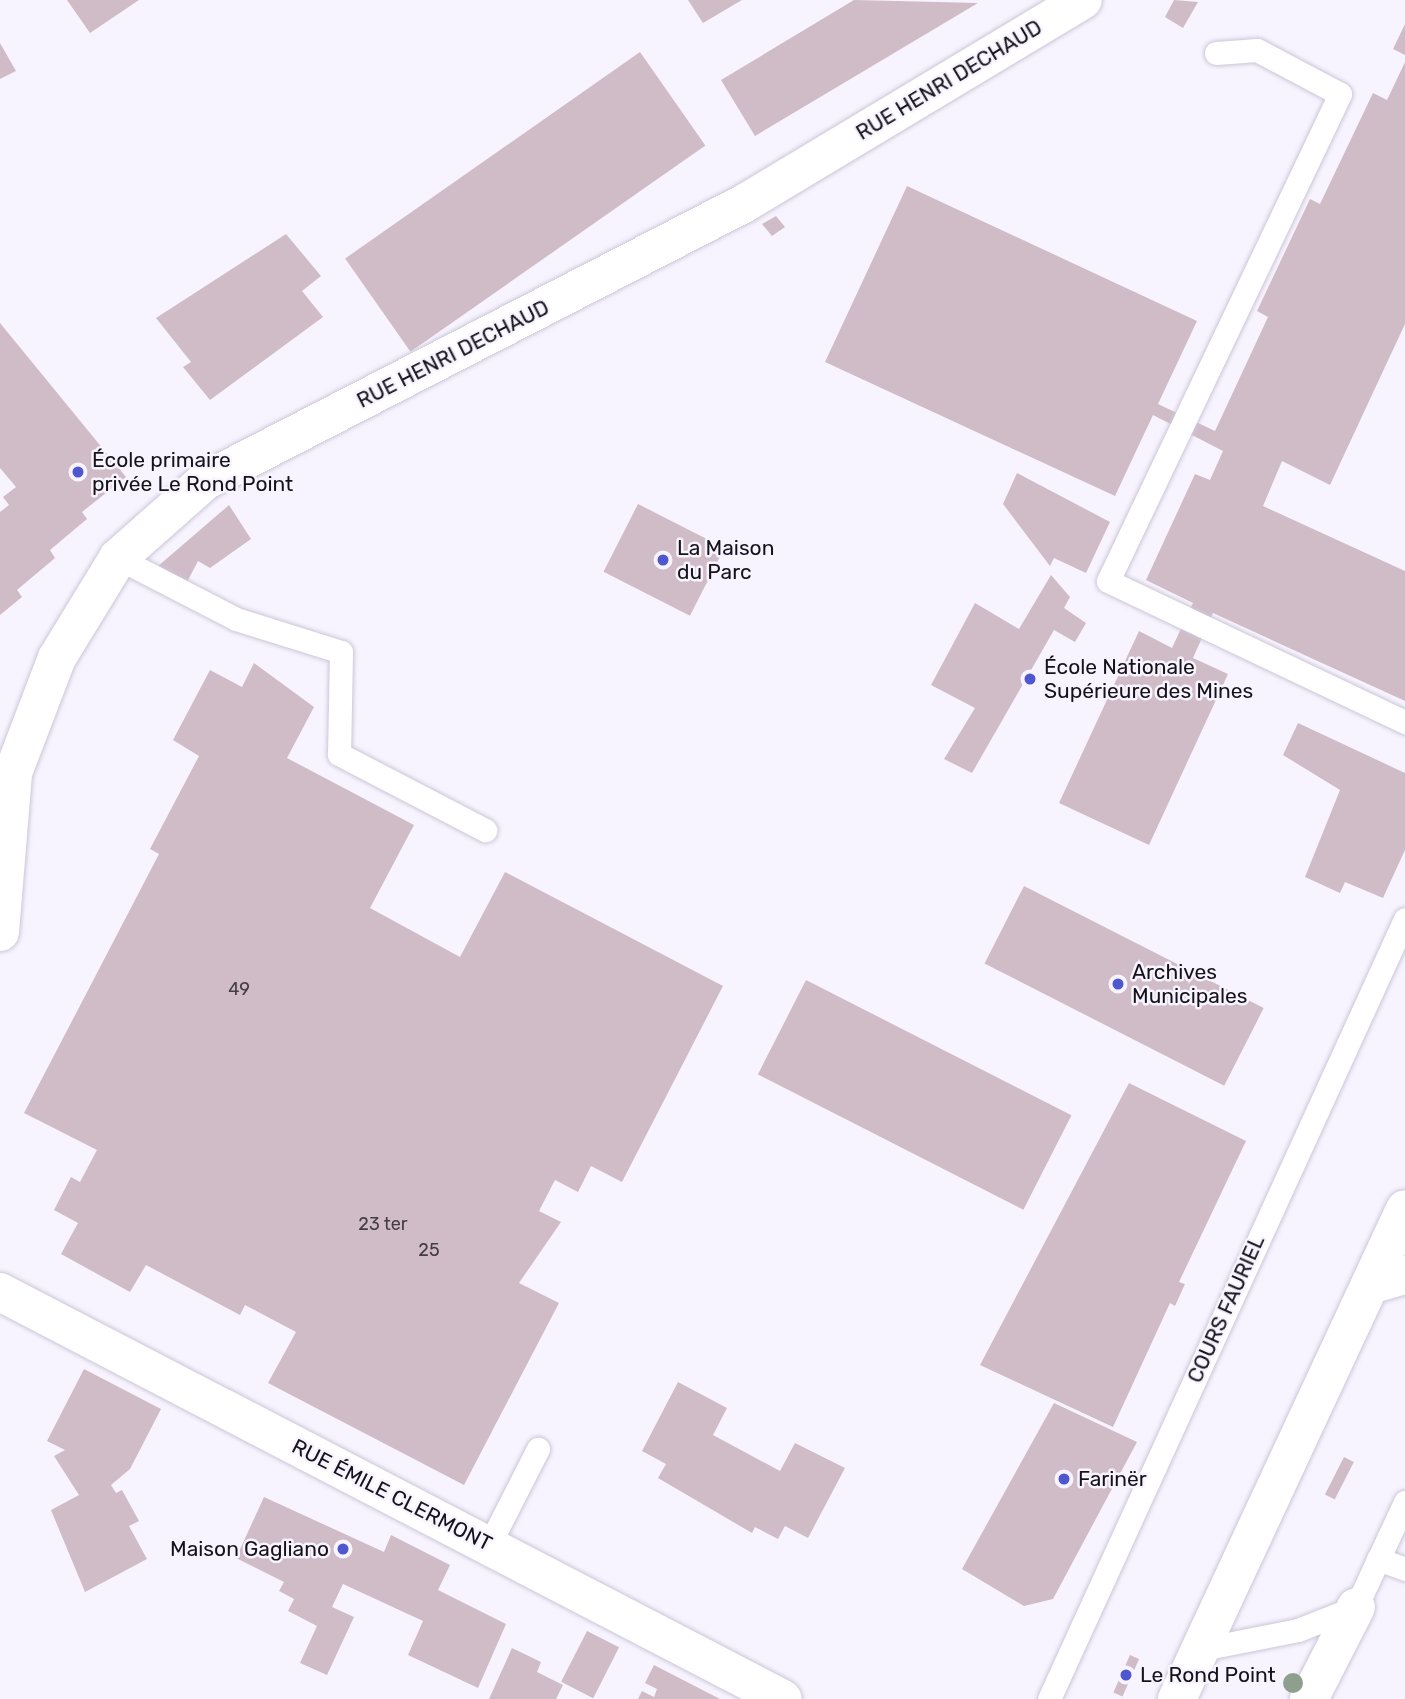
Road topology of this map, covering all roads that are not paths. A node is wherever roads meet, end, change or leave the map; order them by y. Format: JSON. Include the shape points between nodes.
{"nodes":[{"id":1,"x":1083,"y":0,"type":"edge"},
{"id":2,"x":1216,"y":53,"type":"dead end"},
{"id":3,"x":118,"y":558,"type":"junction"},
{"id":4,"x":1405,"y":722,"type":"edge"},
{"id":5,"x":485,"y":830,"type":"dead end"},
{"id":6,"x":5,"y":855,"type":"edge"},
{"id":7,"x":1405,"y":919,"type":"edge"},
{"id":8,"x":0,"y":932,"type":"edge"},
{"id":9,"x":1405,"y":1209,"type":"edge"},
{"id":10,"x":1387,"y":1280,"type":"edge"},
{"id":11,"x":0,"y":1292,"type":"edge"},
{"id":12,"x":538,"y":1449,"type":"dead end"},
{"id":13,"x":1405,"y":1502,"type":"edge"},
{"id":14,"x":489,"y":1545,"type":"junction"},
{"id":15,"x":1378,"y":1559,"type":"junction"},
{"id":16,"x":1405,"y":1569,"type":"edge"},
{"id":17,"x":1356,"y":1606,"type":"junction"},
{"id":18,"x":1202,"y":1649,"type":"junction"},
{"id":19,"x":783,"y":1699,"type":"edge"},
{"id":20,"x":1049,"y":1699,"type":"edge"},
{"id":21,"x":1177,"y":1699,"type":"edge"},
{"id":22,"x":1309,"y":1699,"type":"edge"}],
"edges":[{"from":1,"to":3,"type":"street","name":"RUE HENRI DECHAUD","via":[[745,203],[205,481]]},
{"from":2,"to":4,"type":"lane","via":[[1257,50],[1340,94],[1108,582]]},
{"from":3,"to":5,"type":"lane","via":[[236,619],[341,653],[339,754]]},
{"from":3,"to":6,"type":"street","name":"RUE HENRI DECHAUD","via":[[57,658],[13,773]]},
{"from":6,"to":8,"type":"street","name":"RUE HENRI DECHAUD"},
{"from":7,"to":20,"type":"lane","name":"COURS FAURIEL"},
{"from":9,"to":10,"type":"street"},
{"from":10,"to":18,"type":"street"},
{"from":11,"to":14,"type":"street","name":"RUE ÉMILE CLERMONT"},
{"from":12,"to":14,"type":"lane"},
{"from":13,"to":15,"type":"lane"},
{"from":14,"to":19,"type":"street","name":"RUE ÉMILE CLERMONT"},
{"from":15,"to":16,"type":"lane"},
{"from":15,"to":17,"type":"lane"},
{"from":17,"to":18,"type":"lane","via":[[1298,1630]]},
{"from":17,"to":22,"type":"street"},
{"from":18,"to":21,"type":"street"}]}
